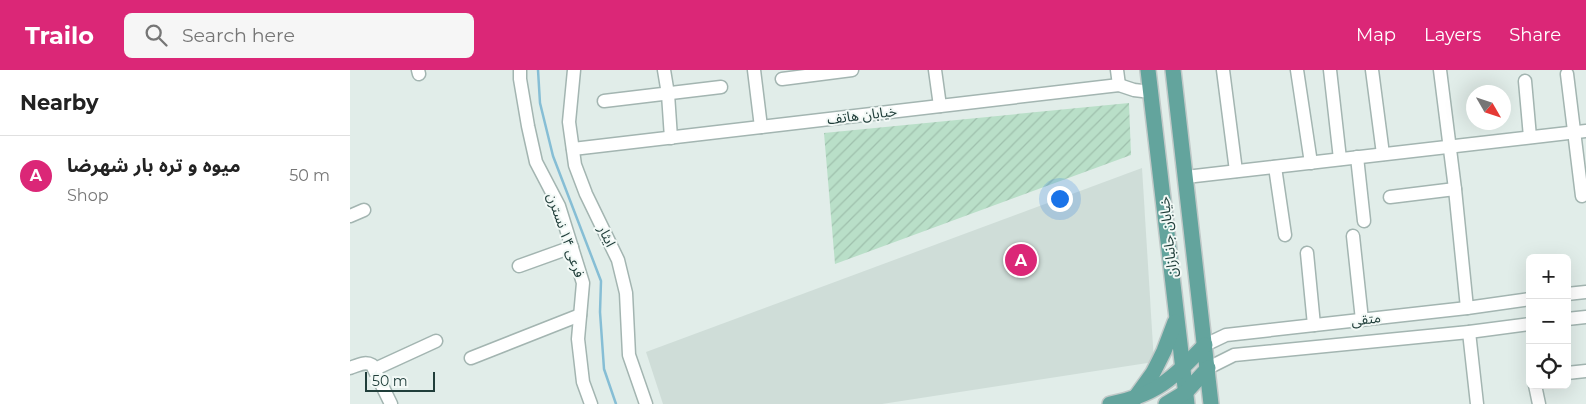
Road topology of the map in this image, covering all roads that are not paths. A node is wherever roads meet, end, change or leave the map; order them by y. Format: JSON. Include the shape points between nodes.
{"nodes":[{"id":1,"x":520,"y":70,"type":"edge"},
{"id":2,"x":574,"y":70,"type":"edge"},
{"id":3,"x":664,"y":70,"type":"edge"},
{"id":4,"x":754,"y":70,"type":"edge"},
{"id":5,"x":935,"y":70,"type":"edge"},
{"id":6,"x":1117,"y":70,"type":"edge"},
{"id":7,"x":1148,"y":70,"type":"edge"},
{"id":8,"x":1173,"y":70,"type":"edge"},
{"id":9,"x":1223,"y":70,"type":"edge"},
{"id":10,"x":1297,"y":70,"type":"edge"},
{"id":11,"x":1330,"y":70,"type":"edge"},
{"id":12,"x":1372,"y":70,"type":"edge"},
{"id":13,"x":1440,"y":70,"type":"edge"},
{"id":14,"x":844,"y":71,"type":"edge"},
{"id":15,"x":1567,"y":74,"type":"dead end"},
{"id":16,"x":782,"y":79,"type":"dead end"},
{"id":17,"x":1525,"y":81,"type":"dead end"},
{"id":18,"x":1119,"y":85,"type":"junction"},
{"id":19,"x":721,"y":87,"type":"dead end"},
{"id":20,"x":1151,"y":92,"type":"junction"},
{"id":21,"x":668,"y":94,"type":"junction"},
{"id":22,"x":604,"y":102,"type":"dead end"},
{"id":23,"x":940,"y":106,"type":"junction"},
{"id":24,"x":761,"y":127,"type":"junction"},
{"id":25,"x":1580,"y":132,"type":"edge"},
{"id":26,"x":1530,"y":137,"type":"junction"},
{"id":27,"x":671,"y":138,"type":"junction"},
{"id":28,"x":1450,"y":147,"type":"junction"},
{"id":29,"x":573,"y":149,"type":"junction"},
{"id":30,"x":1383,"y":154,"type":"junction"},
{"id":31,"x":1357,"y":157,"type":"junction"},
{"id":32,"x":1340,"y":160,"type":"junction"},
{"id":33,"x":1311,"y":163,"type":"junction"},
{"id":34,"x":1276,"y":167,"type":"junction"},
{"id":35,"x":1236,"y":171,"type":"junction"},
{"id":36,"x":1186,"y":177,"type":"junction"},
{"id":37,"x":1455,"y":189,"type":"junction"},
{"id":38,"x":1390,"y":196,"type":"dead end"},
{"id":39,"x":1582,"y":196,"type":"dead end"},
{"id":40,"x":364,"y":210,"type":"dead end"},
{"id":41,"x":350,"y":216,"type":"edge"},
{"id":42,"x":1364,"y":221,"type":"dead end"},
{"id":43,"x":1284,"y":234,"type":"dead end"},
{"id":44,"x":1353,"y":236,"type":"dead end"},
{"id":45,"x":572,"y":247,"type":"junction"},
{"id":46,"x":1307,"y":253,"type":"dead end"},
{"id":47,"x":519,"y":266,"type":"dead end"},
{"id":48,"x":1586,"y":292,"type":"edge"},
{"id":49,"x":1571,"y":294,"type":"edge"},
{"id":50,"x":1526,"y":300,"type":"edge"},
{"id":51,"x":1467,"y":308,"type":"junction"},
{"id":52,"x":580,"y":315,"type":"junction"},
{"id":53,"x":1586,"y":316,"type":"edge"},
{"id":54,"x":1177,"y":318,"type":"junction"},
{"id":55,"x":1571,"y":318,"type":"edge"},
{"id":56,"x":1362,"y":320,"type":"junction"},
{"id":57,"x":1314,"y":325,"type":"junction"},
{"id":58,"x":1526,"y":325,"type":"edge"},
{"id":59,"x":1469,"y":332,"type":"junction"},
{"id":60,"x":436,"y":340,"type":"dead end"},
{"id":61,"x":1205,"y":345,"type":"junction"},
{"id":62,"x":471,"y":358,"type":"dead end"},
{"id":63,"x":370,"y":366,"type":"junction"},
{"id":64,"x":350,"y":368,"type":"edge"},
{"id":65,"x":1182,"y":368,"type":"junction"},
{"id":66,"x":1208,"y":368,"type":"junction"},
{"id":67,"x":1586,"y":371,"type":"edge"},
{"id":68,"x":1571,"y":373,"type":"edge"},
{"id":69,"x":1536,"y":389,"type":"edge"},
{"id":70,"x":1134,"y":398,"type":"junction"},
{"id":71,"x":1186,"y":398,"type":"edge"},
{"id":72,"x":587,"y":403,"type":"edge"},
{"id":73,"x":391,"y":404,"type":"edge"},
{"id":74,"x":646,"y":404,"type":"edge"},
{"id":75,"x":1110,"y":404,"type":"edge"},
{"id":76,"x":1166,"y":404,"type":"edge"},
{"id":77,"x":1212,"y":404,"type":"edge"},
{"id":78,"x":1478,"y":404,"type":"edge"},
{"id":79,"x":1539,"y":404,"type":"edge"}],
"edges":[{"from":1,"to":45,"type":"street","name":"فرعی ۱۴ نسترن","via":[[536,162],[559,206]]},
{"from":2,"to":29,"type":"street","name":"ایثار","via":[[568,122]]},
{"from":3,"to":21,"type":"street"},
{"from":4,"to":24,"type":"street"},
{"from":5,"to":23,"type":"street"},
{"from":6,"to":18,"type":"street"},
{"from":7,"to":20,"type":"main road","name":"خیابان جانبازان"},
{"from":8,"to":36,"type":"main road","name":"خیابان جانبازان"},
{"from":9,"to":35,"type":"street"},
{"from":10,"to":33,"type":"street"},
{"from":11,"to":32,"type":"street"},
{"from":12,"to":30,"type":"street"},
{"from":13,"to":28,"type":"street"},
{"from":14,"to":16,"type":"street"},
{"from":15,"to":25,"type":"street"},
{"from":17,"to":26,"type":"street"},
{"from":18,"to":20,"type":"street","name":"خیابان هاتف"},
{"from":18,"to":23,"type":"street","name":"خیابان هاتف"},
{"from":19,"to":21,"type":"street"},
{"from":20,"to":54,"type":"main road","name":"خیابان جانبازان"},
{"from":21,"to":22,"type":"street"},
{"from":21,"to":27,"type":"street"},
{"from":23,"to":24,"type":"street","name":"خیابان هاتف"},
{"from":24,"to":27,"type":"street","name":"خیابان هاتف"},
{"from":25,"to":26,"type":"street"},
{"from":25,"to":39,"type":"street"},
{"from":26,"to":28,"type":"street"},
{"from":27,"to":29,"type":"street","name":"خیابان هاتف"},
{"from":28,"to":30,"type":"street"},
{"from":28,"to":37,"type":"street"},
{"from":29,"to":74,"type":"street","name":"ایثار","via":[[575,165],[586,194],[618,260],[626,293],[629,355]]},
{"from":30,"to":31,"type":"street"},
{"from":31,"to":32,"type":"street"},
{"from":31,"to":42,"type":"street"},
{"from":32,"to":33,"type":"street"},
{"from":33,"to":34,"type":"street"},
{"from":34,"to":35,"type":"street"},
{"from":34,"to":43,"type":"street"},
{"from":35,"to":36,"type":"street"},
{"from":36,"to":61,"type":"main road","name":"خیابان جانبازان"},
{"from":37,"to":38,"type":"street"},
{"from":37,"to":51,"type":"street"},
{"from":40,"to":41,"type":"street"},
{"from":44,"to":56,"type":"street"},
{"from":45,"to":47,"type":"street"},
{"from":45,"to":52,"type":"street","name":"فرعی ۱۴ نسترن","via":[[583,284]]},
{"from":46,"to":57,"type":"street"},
{"from":48,"to":49,"type":"street"},
{"from":50,"to":51,"type":"street","name":"متقی"},
{"from":51,"to":56,"type":"street","name":"متقی"},
{"from":52,"to":62,"type":"street"},
{"from":52,"to":72,"type":"street","name":"فرعی ۱۴ نسترن","via":[[578,339]]},
{"from":53,"to":55,"type":"street"},
{"from":54,"to":65,"type":"main road","name":"خیابان جانبازان"},
{"from":54,"to":70,"type":"main road","via":[[1153,372]]},
{"from":56,"to":57,"type":"street","name":"متقی"},
{"from":57,"to":61,"type":"street","name":"متقی","via":[[1226,336]]},
{"from":58,"to":59,"type":"street","name":"متقی"},
{"from":59,"to":66,"type":"street","name":"متقی","via":[[1234,355]]},
{"from":59,"to":78,"type":"street"},
{"from":60,"to":63,"type":"street"},
{"from":61,"to":65,"type":"main road"},
{"from":61,"to":66,"type":"main road","name":"خیابان جانبازان"},
{"from":63,"to":64,"type":"street"},
{"from":63,"to":73,"type":"street"},
{"from":65,"to":70,"type":"main road","via":[[1162,386]]},
{"from":65,"to":71,"type":"main road","name":"خیابان جانبازان"},
{"from":66,"to":71,"type":"main road"},
{"from":66,"to":77,"type":"main road","name":"خیابان جانبازان"},
{"from":67,"to":68,"type":"street"},
{"from":69,"to":79,"type":"street"},
{"from":70,"to":75,"type":"main road"},
{"from":71,"to":76,"type":"main road"}]}
